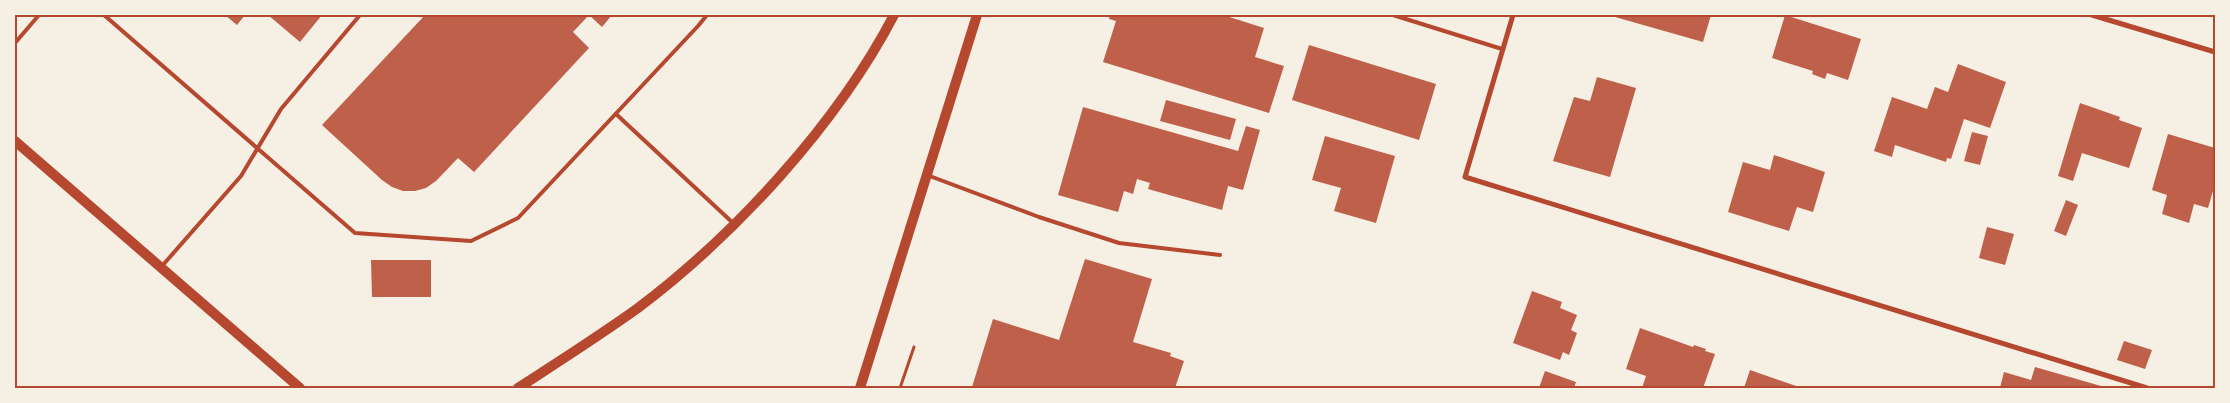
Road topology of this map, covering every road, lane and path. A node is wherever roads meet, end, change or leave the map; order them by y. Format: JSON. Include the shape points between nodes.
{"nodes":[{"id":1,"x":39,"y":15,"type":"edge"},
{"id":2,"x":104,"y":15,"type":"edge"},
{"id":3,"x":360,"y":15,"type":"edge"},
{"id":4,"x":707,"y":15,"type":"edge"},
{"id":5,"x":894,"y":15,"type":"edge"},
{"id":6,"x":977,"y":15,"type":"edge"},
{"id":7,"x":1393,"y":15,"type":"edge"},
{"id":8,"x":1512,"y":15,"type":"edge"},
{"id":9,"x":2092,"y":15,"type":"edge"},
{"id":10,"x":15,"y":44,"type":"edge"},
{"id":11,"x":1502,"y":49,"type":"junction"},
{"id":12,"x":2215,"y":52,"type":"edge"},
{"id":13,"x":616,"y":114,"type":"junction"},
{"id":14,"x":15,"y":141,"type":"edge"},
{"id":15,"x":258,"y":148,"type":"junction"},
{"id":16,"x":927,"y":175,"type":"junction"},
{"id":17,"x":735,"y":225,"type":"junction"},
{"id":18,"x":1220,"y":255,"type":"dead end"},
{"id":19,"x":161,"y":267,"type":"junction"},
{"id":20,"x":914,"y":347,"type":"dead end"},
{"id":21,"x":300,"y":388,"type":"edge"},
{"id":22,"x":518,"y":388,"type":"edge"},
{"id":23,"x":860,"y":388,"type":"edge"},
{"id":24,"x":900,"y":388,"type":"edge"},
{"id":25,"x":2147,"y":388,"type":"edge"}],
"edges":[{"from":1,"to":10,"type":"lane"},
{"from":2,"to":15,"type":"lane"},
{"from":3,"to":15,"type":"lane","via":[[281,109]]},
{"from":4,"to":13,"type":"lane"},
{"from":5,"to":17,"type":"main road","via":[[847,91]]},
{"from":6,"to":16,"type":"main road"},
{"from":7,"to":11,"type":"lane"},
{"from":8,"to":11,"type":"street"},
{"from":9,"to":12,"type":"street"},
{"from":11,"to":25,"type":"street","via":[[1464,177]]},
{"from":13,"to":15,"type":"lane","via":[[518,218],[471,241],[355,233]]},
{"from":13,"to":17,"type":"lane"},
{"from":14,"to":19,"type":"main road"},
{"from":15,"to":19,"type":"lane","via":[[241,176]]},
{"from":16,"to":18,"type":"lane","via":[[1119,243]]},
{"from":16,"to":23,"type":"main road"},
{"from":17,"to":22,"type":"main road","via":[[638,308]]},
{"from":19,"to":21,"type":"main road"},
{"from":20,"to":24,"type":"path"}]}
